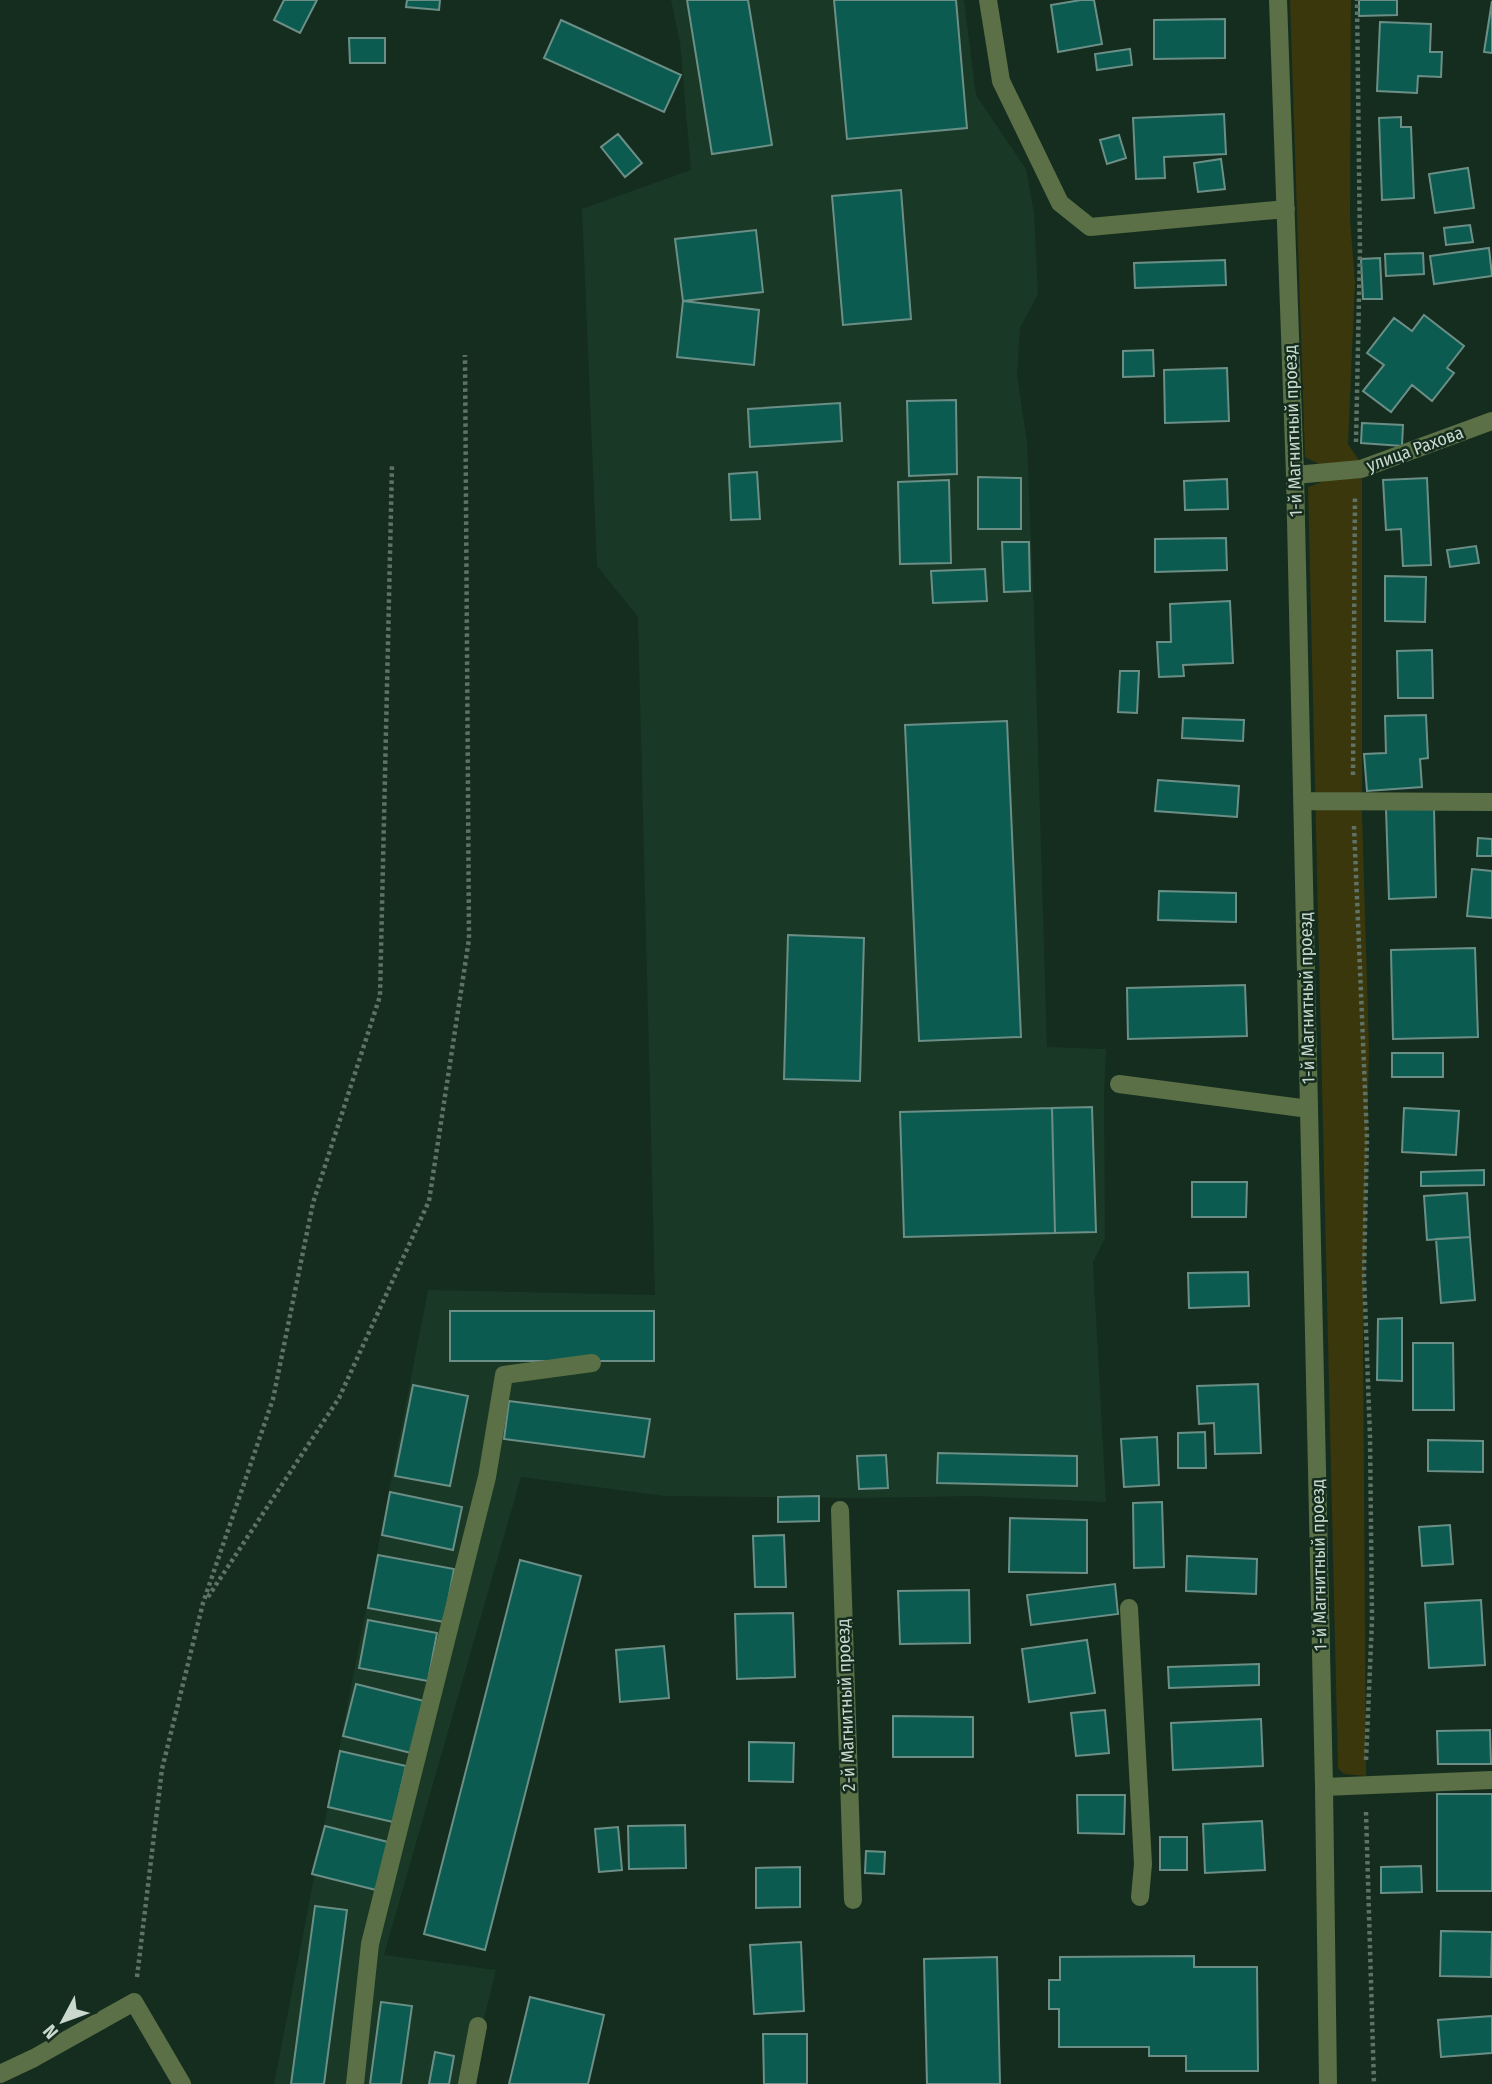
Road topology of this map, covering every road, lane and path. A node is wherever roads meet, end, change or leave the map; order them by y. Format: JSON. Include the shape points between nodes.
{"nodes":[{"id":1,"x":988,"y":0,"type":"edge"},
{"id":2,"x":1278,"y":0,"type":"edge"},
{"id":3,"x":1357,"y":0,"type":"edge"},
{"id":4,"x":1286,"y":209,"type":"junction"},
{"id":5,"x":466,"y":355,"type":"dead end"},
{"id":6,"x":1492,"y":421,"type":"edge"},
{"id":7,"x":392,"y":465,"type":"dead end"},
{"id":8,"x":1355,"y":470,"type":"junction"},
{"id":9,"x":1295,"y":475,"type":"junction"},
{"id":10,"x":1303,"y":801,"type":"junction"},
{"id":11,"x":1353,"y":801,"type":"junction"},
{"id":12,"x":1492,"y":802,"type":"edge"},
{"id":13,"x":1119,"y":1084,"type":"dead end"},
{"id":14,"x":1309,"y":1109,"type":"junction"},
{"id":15,"x":592,"y":1363,"type":"dead end"},
{"id":16,"x":840,"y":1510,"type":"dead end"},
{"id":17,"x":203,"y":1604,"type":"junction"},
{"id":18,"x":1129,"y":1608,"type":"dead end"},
{"id":19,"x":1492,"y":1780,"type":"edge"},
{"id":20,"x":1365,"y":1784,"type":"junction"},
{"id":21,"x":1324,"y":1787,"type":"junction"},
{"id":22,"x":1140,"y":1897,"type":"dead end"},
{"id":23,"x":853,"y":1900,"type":"dead end"},
{"id":24,"x":134,"y":2002,"type":"junction"},
{"id":25,"x":478,"y":2026,"type":"dead end"},
{"id":26,"x":0,"y":2074,"type":"edge"},
{"id":27,"x":183,"y":2084,"type":"edge"},
{"id":28,"x":355,"y":2084,"type":"edge"},
{"id":29,"x":467,"y":2084,"type":"edge"},
{"id":30,"x":1328,"y":2084,"type":"edge"},
{"id":31,"x":1374,"y":2084,"type":"edge"}],
"edges":[{"from":1,"to":4,"type":"street","via":[[1001,81],[1060,203],[1090,227]]},
{"from":2,"to":4,"type":"street","name":"1-й Магнитный проезд"},
{"from":3,"to":8,"type":"path","via":[[1360,250]]},
{"from":4,"to":9,"type":"street","name":"1-й Магнитный проезд"},
{"from":5,"to":17,"type":"path","via":[[469,939],[429,1201],[339,1398]]},
{"from":6,"to":8,"type":"street","name":"улица Рахова"},
{"from":7,"to":17,"type":"path","via":[[380,996],[313,1203],[273,1399]]},
{"from":8,"to":9,"type":"street","name":"улица Рахова"},
{"from":8,"to":11,"type":"path"},
{"from":9,"to":10,"type":"street","name":"1-й Магнитный проезд"},
{"from":10,"to":11,"type":"street"},
{"from":10,"to":14,"type":"street","name":"1-й Магнитный проезд"},
{"from":11,"to":12,"type":"street"},
{"from":11,"to":20,"type":"path","via":[[1367,1137],[1364,1275],[1372,1620]]},
{"from":13,"to":14,"type":"street"},
{"from":14,"to":21,"type":"street","name":"1-й Магнитный проезд"},
{"from":15,"to":28,"type":"street","via":[[504,1375],[487,1477],[370,1944]]},
{"from":16,"to":23,"type":"street","name":"2-й Магнитный проезд"},
{"from":17,"to":24,"type":"path","via":[[162,1769]]},
{"from":18,"to":22,"type":"street","via":[[1143,1864]]},
{"from":19,"to":20,"type":"street"},
{"from":20,"to":21,"type":"street"},
{"from":20,"to":31,"type":"path"},
{"from":21,"to":30,"type":"street","name":"1-й Магнитный проезд"},
{"from":24,"to":26,"type":"street"},
{"from":24,"to":27,"type":"street"},
{"from":25,"to":29,"type":"street"}]}
